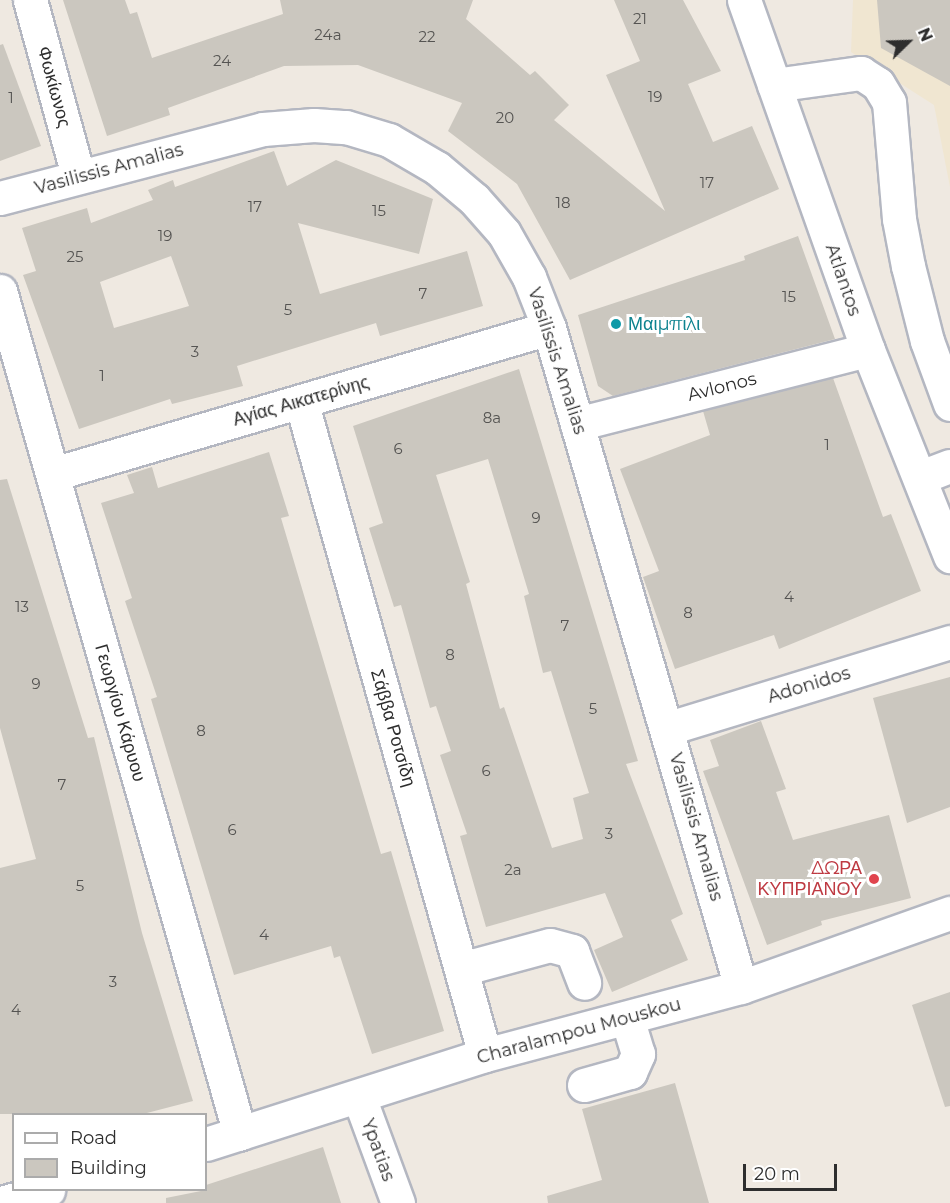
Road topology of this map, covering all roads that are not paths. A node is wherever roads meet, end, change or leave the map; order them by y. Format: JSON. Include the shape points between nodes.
{"nodes":[{"id":1,"x":30,"y":0,"type":"edge"},
{"id":2,"x":744,"y":0,"type":"edge"},
{"id":3,"x":774,"y":85,"type":"junction"},
{"id":4,"x":78,"y":175,"type":"junction"},
{"id":5,"x":0,"y":198,"type":"edge"},
{"id":6,"x":0,"y":291,"type":"edge"},
{"id":7,"x":549,"y":328,"type":"junction"},
{"id":8,"x":868,"y":350,"type":"junction"},
{"id":9,"x":301,"y":401,"type":"junction"},
{"id":10,"x":950,"y":404,"type":"edge"},
{"id":11,"x":577,"y":424,"type":"junction"},
{"id":12,"x":935,"y":472,"type":"edge"},
{"id":13,"x":52,"y":474,"type":"junction"},
{"id":14,"x":950,"y":556,"type":"edge"},
{"id":15,"x":950,"y":642,"type":"edge"},
{"id":16,"x":669,"y":728,"type":"junction"},
{"id":17,"x":950,"y":913,"type":"edge"},
{"id":18,"x":461,"y":969,"type":"junction"},
{"id":19,"x":584,"y":983,"type":"dead end"},
{"id":20,"x":741,"y":987,"type":"junction"},
{"id":21,"x":627,"y":1018,"type":"junction"},
{"id":22,"x":482,"y":1066,"type":"junction"},
{"id":23,"x":584,"y":1085,"type":"dead end"},
{"id":24,"x":359,"y":1097,"type":"junction"},
{"id":25,"x":240,"y":1134,"type":"junction"},
{"id":26,"x":207,"y":1144,"type":"edge"},
{"id":27,"x":400,"y":1190,"type":"edge"},
{"id":28,"x":44,"y":1191,"type":"edge"},
{"id":29,"x":1,"y":1203,"type":"edge"}],
"edges":[{"from":1,"to":4,"type":"street","name":"Φωκίωνος"},
{"from":2,"to":3,"type":"street","name":"Atlantos"},
{"from":3,"to":8,"type":"street","name":"Atlantos"},
{"from":3,"to":10,"type":"street","via":[[861,74],[878,84],[889,102],[899,219],[908,266]]},
{"from":4,"to":5,"type":"street","name":"Vasilissis Amalias"},
{"from":4,"to":7,"type":"street","name":"Vasilissis Amalias","via":[[263,129],[346,127],[389,140],[437,168],[504,233],[529,277]]},
{"from":6,"to":13,"type":"street","name":"Γεωργίου Κάρυου"},
{"from":7,"to":9,"type":"street","name":"Αγίας Αικατερίνης"},
{"from":7,"to":11,"type":"street","name":"Vasilissis Amalias"},
{"from":8,"to":11,"type":"street","name":"Avlonos"},
{"from":8,"to":12,"type":"street","name":"Atlantos"},
{"from":9,"to":13,"type":"street","name":"Αγίας Αικατερίνης"},
{"from":9,"to":18,"type":"street","name":"Σάββα Ροτσίδη"},
{"from":11,"to":16,"type":"street","name":"Vasilissis Amalias"},
{"from":12,"to":14,"type":"street","name":"Atlantos"},
{"from":13,"to":25,"type":"street","name":"Γεωργίου Κάρυου"},
{"from":15,"to":16,"type":"street","name":"Adonidos"},
{"from":16,"to":20,"type":"street","name":"Vasilissis Amalias"},
{"from":17,"to":20,"type":"street","name":"Charalampou Mouskou"},
{"from":18,"to":19,"type":"street","via":[[550,945],[572,951]]},
{"from":18,"to":22,"type":"street","name":"Σάββα Ροτσίδη"},
{"from":20,"to":21,"type":"street","name":"Charalampou Mouskou"},
{"from":21,"to":22,"type":"street","name":"Charalampou Mouskou"},
{"from":21,"to":23,"type":"street","via":[[638,1054],[630,1072]]},
{"from":22,"to":24,"type":"street","name":"Charalampou Mouskou"},
{"from":24,"to":25,"type":"street","name":"Charalampou Mouskou"},
{"from":24,"to":27,"type":"street","name":"Ypatias"},
{"from":25,"to":26,"type":"street","name":"Charalampou Mouskou"},
{"from":28,"to":29,"type":"street"}]}
